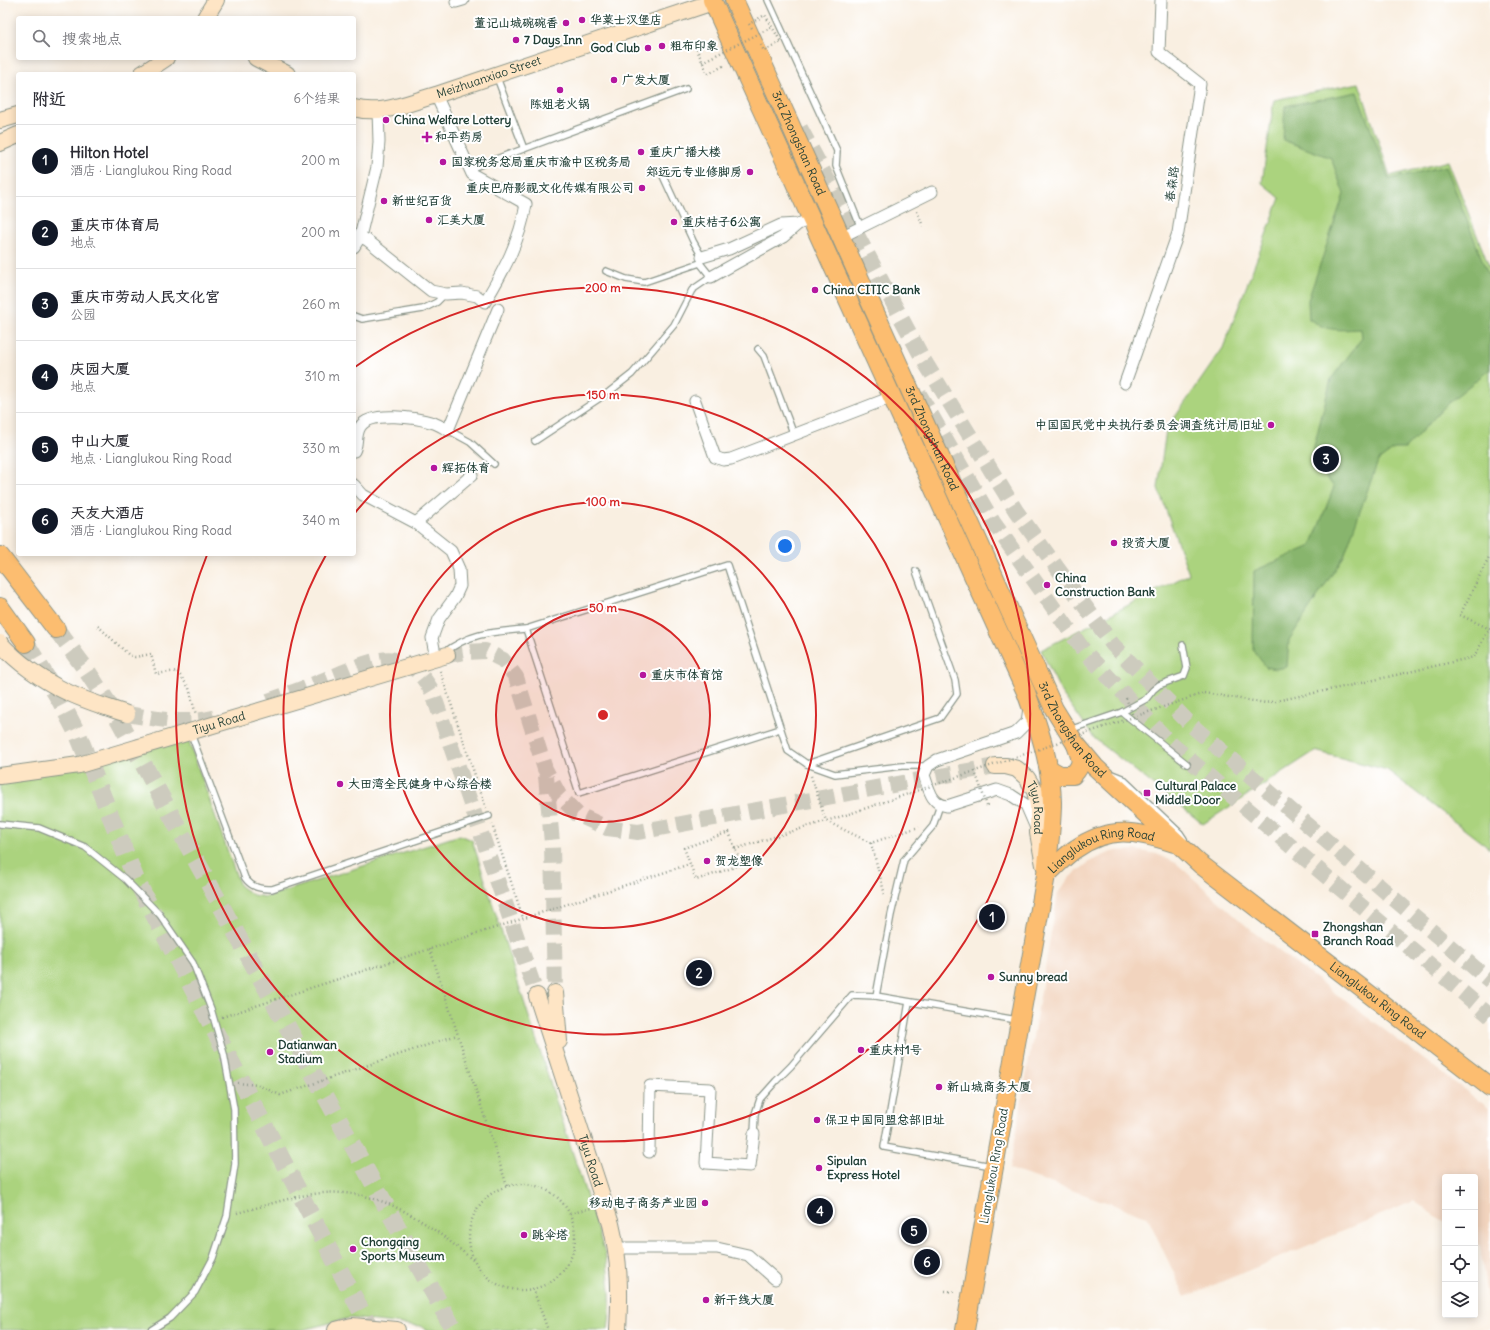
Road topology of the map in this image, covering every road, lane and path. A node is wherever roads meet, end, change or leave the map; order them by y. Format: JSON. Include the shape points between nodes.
{"nodes":[{"id":1,"x":216,"y":0,"type":"edge"},
{"id":2,"x":734,"y":0,"type":"edge"},
{"id":3,"x":768,"y":0,"type":"edge"},
{"id":4,"x":1162,"y":0,"type":"edge"},
{"id":5,"x":713,"y":1,"type":"edge"},
{"id":6,"x":206,"y":16,"type":"edge"},
{"id":7,"x":776,"y":16,"type":"junction"},
{"id":8,"x":764,"y":22,"type":"dead end"},
{"id":9,"x":758,"y":25,"type":"dead end"},
{"id":10,"x":772,"y":27,"type":"junction"},
{"id":11,"x":783,"y":32,"type":"junction"},
{"id":12,"x":772,"y":39,"type":"dead end"},
{"id":13,"x":766,"y":42,"type":"dead end"},
{"id":14,"x":714,"y":48,"type":"dead end"},
{"id":15,"x":163,"y":60,"type":"edge"},
{"id":16,"x":260,"y":60,"type":"edge"},
{"id":17,"x":702,"y":62,"type":"junction"},
{"id":18,"x":722,"y":63,"type":"dead end"},
{"id":19,"x":145,"y":72,"type":"edge"},
{"id":20,"x":283,"y":72,"type":"edge"},
{"id":21,"x":496,"y":75,"type":"junction"},
{"id":22,"x":686,"y":89,"type":"dead end"},
{"id":23,"x":436,"y":95,"type":"junction"},
{"id":24,"x":356,"y":108,"type":"edge"},
{"id":25,"x":378,"y":110,"type":"junction"},
{"id":26,"x":16,"y":116,"type":"edge"},
{"id":27,"x":0,"y":120,"type":"edge"},
{"id":28,"x":16,"y":136,"type":"edge"},
{"id":29,"x":0,"y":143,"type":"edge"},
{"id":30,"x":524,"y":148,"type":"junction"},
{"id":31,"x":469,"y":169,"type":"junction"},
{"id":32,"x":663,"y":176,"type":"dead end"},
{"id":33,"x":932,"y":192,"type":"dead end"},
{"id":34,"x":805,"y":221,"type":"junction"},
{"id":35,"x":861,"y":228,"type":"junction"},
{"id":36,"x":357,"y":236,"type":"edge"},
{"id":37,"x":841,"y":237,"type":"junction"},
{"id":38,"x":701,"y":260,"type":"junction"},
{"id":39,"x":606,"y":271,"type":"dead end"},
{"id":40,"x":711,"y":277,"type":"junction"},
{"id":41,"x":446,"y":294,"type":"junction"},
{"id":42,"x":498,"y":309,"type":"dead end"},
{"id":43,"x":356,"y":317,"type":"edge"},
{"id":44,"x":758,"y":349,"type":"dead end"},
{"id":45,"x":1125,"y":383,"type":"dead end"},
{"id":46,"x":892,"y":397,"type":"junction"},
{"id":47,"x":695,"y":401,"type":"dead end"},
{"id":48,"x":448,"y":430,"type":"junction"},
{"id":49,"x":794,"y":435,"type":"junction"},
{"id":50,"x":535,"y":441,"type":"dead end"},
{"id":51,"x":356,"y":447,"type":"edge"},
{"id":52,"x":494,"y":464,"type":"dead end"},
{"id":53,"x":472,"y":475,"type":"dead end"},
{"id":54,"x":356,"y":487,"type":"edge"},
{"id":55,"x":416,"y":523,"type":"junction"},
{"id":56,"x":1490,"y":555,"type":"edge"},
{"id":57,"x":0,"y":556,"type":"edge"},
{"id":58,"x":916,"y":571,"type":"dead end"},
{"id":59,"x":0,"y":607,"type":"edge"},
{"id":60,"x":98,"y":626,"type":"dead end"},
{"id":61,"x":56,"y":629,"type":"tunnel mouth"},
{"id":62,"x":526,"y":629,"type":"junction"},
{"id":63,"x":1489,"y":629,"type":"edge"},
{"id":64,"x":0,"y":643,"type":"edge"},
{"id":65,"x":26,"y":643,"type":"tunnel mouth"},
{"id":66,"x":1183,"y":646,"type":"dead end"},
{"id":67,"x":442,"y":657,"type":"junction"},
{"id":68,"x":1027,"y":694,"type":"junction"},
{"id":69,"x":1126,"y":698,"type":"dead end"},
{"id":70,"x":1122,"y":712,"type":"junction"},
{"id":71,"x":127,"y":714,"type":"tunnel mouth"},
{"id":72,"x":1133,"y":716,"type":"junction"},
{"id":73,"x":780,"y":729,"type":"junction"},
{"id":74,"x":195,"y":730,"type":"junction"},
{"id":75,"x":1071,"y":737,"type":"junction"},
{"id":76,"x":807,"y":764,"type":"junction"},
{"id":77,"x":1187,"y":764,"type":"dead end"},
{"id":78,"x":928,"y":766,"type":"junction"},
{"id":79,"x":995,"y":766,"type":"tunnel mouth"},
{"id":80,"x":1095,"y":767,"type":"junction"},
{"id":81,"x":1049,"y":770,"type":"junction"},
{"id":82,"x":975,"y":771,"type":"junction"},
{"id":83,"x":0,"y":776,"type":"edge"},
{"id":84,"x":940,"y":805,"type":"junction"},
{"id":85,"x":987,"y":806,"type":"dead end"},
{"id":86,"x":489,"y":816,"type":"junction"},
{"id":87,"x":826,"y":821,"type":"junction"},
{"id":88,"x":0,"y":824,"type":"edge"},
{"id":89,"x":925,"y":825,"type":"dead end"},
{"id":90,"x":1038,"y":833,"type":"junction"},
{"id":91,"x":871,"y":843,"type":"junction"},
{"id":92,"x":1177,"y":844,"type":"junction"},
{"id":93,"x":735,"y":849,"type":"junction"},
{"id":94,"x":690,"y":864,"type":"junction"},
{"id":95,"x":1200,"y":864,"type":"junction"},
{"id":96,"x":1046,"y":876,"type":"junction"},
{"id":97,"x":891,"y":916,"type":"junction"},
{"id":98,"x":523,"y":918,"type":"junction"},
{"id":99,"x":430,"y":949,"type":"junction"},
{"id":100,"x":555,"y":993,"type":"tunnel mouth"},
{"id":101,"x":537,"y":996,"type":"tunnel mouth"},
{"id":102,"x":876,"y":996,"type":"junction"},
{"id":103,"x":909,"y":1002,"type":"junction"},
{"id":104,"x":214,"y":1020,"type":"junction"},
{"id":105,"x":1020,"y":1021,"type":"junction"},
{"id":106,"x":457,"y":1035,"type":"junction"},
{"id":107,"x":229,"y":1083,"type":"junction"},
{"id":108,"x":566,"y":1087,"type":"junction"},
{"id":109,"x":1490,"y":1087,"type":"edge"},
{"id":110,"x":754,"y":1134,"type":"joint"},
{"id":111,"x":649,"y":1152,"type":"dead end"},
{"id":112,"x":994,"y":1166,"type":"junction"},
{"id":113,"x":507,"y":1186,"type":"junction"},
{"id":114,"x":604,"y":1204,"type":"junction"},
{"id":115,"x":570,"y":1214,"type":"junction"},
{"id":116,"x":227,"y":1216,"type":"junction"},
{"id":117,"x":617,"y":1248,"type":"junction"},
{"id":118,"x":475,"y":1262,"type":"junction"},
{"id":119,"x":775,"y":1279,"type":"dead end"},
{"id":120,"x":533,"y":1289,"type":"junction"},
{"id":121,"x":151,"y":1330,"type":"edge"},
{"id":122,"x":336,"y":1330,"type":"edge"},
{"id":123,"x":397,"y":1330,"type":"edge"},
{"id":124,"x":548,"y":1330,"type":"edge"},
{"id":125,"x":618,"y":1330,"type":"edge"},
{"id":126,"x":965,"y":1330,"type":"edge"}],
"edges":[{"from":1,"to":6,"type":"street"},
{"from":2,"to":5,"type":"street"},
{"from":2,"to":37,"type":"main road","name":"3rd Zhongshan Road"},
{"from":3,"to":7,"type":"lane"},
{"from":4,"to":45,"type":"street","name":"春森路","via":[[1159,52],[1200,84],[1178,233]]},
{"from":5,"to":21,"type":"street","name":"Meizhuanxiao Street"},
{"from":5,"to":34,"type":"main road","name":"3rd Zhongshan Road"},
{"from":7,"to":8,"type":"path"},
{"from":7,"to":11,"type":"lane"},
{"from":9,"to":10,"type":"path","bridge":true,"via":[[752,28],[749,24],[765,15]]},
{"from":10,"to":13,"type":"path","bridge":true,"via":[[780,42],[764,51],[761,45]]},
{"from":10,"to":17,"type":"path","bridge":true},
{"from":11,"to":12,"type":"path"},
{"from":11,"to":35,"type":"lane","via":[[837,151],[836,166]]},
{"from":14,"to":17,"type":"path","via":[[710,41],[696,48]]},
{"from":15,"to":19,"type":"street"},
{"from":16,"to":20,"type":"street"},
{"from":17,"to":18,"type":"path","via":[[708,74],[723,66]]},
{"from":21,"to":23,"type":"street","name":"Meizhuanxiao Street"},
{"from":21,"to":30,"type":"lane"},
{"from":22,"to":30,"type":"lane"},
{"from":23,"to":25,"type":"street","name":"Meizhuanxiao Street"},
{"from":23,"to":31,"type":"street"},
{"from":24,"to":25,"type":"street","name":"Meizhuanxiao Street"},
{"from":25,"to":36,"type":"street","via":[[377,166]]},
{"from":26,"to":27,"type":"street"},
{"from":28,"to":29,"type":"street"},
{"from":30,"to":31,"type":"lane"},
{"from":31,"to":41,"type":"street","via":[[472,174],[526,204],[523,224],[502,273],[485,302],[477,296],[462,293]]},
{"from":32,"to":38,"type":"lane"},
{"from":33,"to":35,"type":"street"},
{"from":34,"to":38,"type":"street","via":[[781,225]]},
{"from":34,"to":40,"type":"street"},
{"from":34,"to":46,"type":"main road","name":"3rd Zhongshan Road"},
{"from":35,"to":37,"type":"street"},
{"from":36,"to":41,"type":"street","via":[[367,240],[431,291]]},
{"from":37,"to":75,"type":"main road","name":"3rd Zhongshan Road","via":[[1051,702]]},
{"from":38,"to":39,"type":"lane","via":[[644,282],[626,279]]},
{"from":38,"to":40,"type":"lane"},
{"from":40,"to":50,"type":"lane","via":[[692,290],[674,325],[632,374]]},
{"from":41,"to":43,"type":"lane","via":[[423,309],[362,319]]},
{"from":42,"to":48,"type":"street"},
{"from":44,"to":49,"type":"lane","via":[[764,356]]},
{"from":46,"to":49,"type":"street"},
{"from":46,"to":68,"type":"main road","name":"3rd Zhongshan Road"},
{"from":47,"to":49,"type":"street","via":[[715,457],[723,460]]},
{"from":48,"to":51,"type":"street","via":[[408,418],[386,417],[368,420],[360,426]]},
{"from":48,"to":52,"type":"lane","via":[[470,442]]},
{"from":53,"to":55,"type":"street"},
{"from":54,"to":55,"type":"street","via":[[363,495]]},
{"from":55,"to":67,"type":"street","via":[[451,551],[459,569],[460,586],[439,619],[432,638]]},
{"from":56,"to":63,"type":"path","via":[[1460,615]]},
{"from":57,"to":61,"type":"main road"},
{"from":58,"to":76,"type":"lane","via":[[955,680],[957,694],[940,718]]},
{"from":59,"to":65,"type":"main road"},
{"from":60,"to":74,"type":"path","via":[[129,655],[135,657],[151,654],[156,674],[177,671],[189,688]]},
{"from":62,"to":67,"type":"lane","via":[[480,634],[454,645]]},
{"from":62,"to":73,"type":"lane","via":[[579,793]]},
{"from":62,"to":73,"type":"lane","via":[[727,564]]},
{"from":63,"to":72,"type":"path","bridge":true,"via":[[1474,657],[1266,703],[1204,693]]},
{"from":64,"to":71,"type":"street","bridge":true,"via":[[39,675],[65,691]]},
{"from":66,"to":70,"type":"lane","via":[[1187,668],[1184,676],[1152,690],[1146,699]]},
{"from":67,"to":74,"type":"street","name":"Tiyu Road"},
{"from":67,"to":86,"type":"path"},
{"from":68,"to":78,"type":"street","via":[[1027,722],[1016,734],[937,760]]},
{"from":68,"to":81,"type":"main road","name":"3rd Zhongshan Road","via":[[1039,727]]},
{"from":69,"to":72,"type":"path","bridge":true},
{"from":70,"to":75,"type":"lane"},
{"from":70,"to":77,"type":"lane"},
{"from":72,"to":82,"type":"path","bridge":true},
{"from":73,"to":76,"type":"lane","via":[[788,751]]},
{"from":74,"to":83,"type":"street","name":"Tiyu Road","via":[[79,765]]},
{"from":74,"to":86,"type":"lane","via":[[245,878],[255,887],[272,889]]},
{"from":75,"to":80,"type":"main road","name":"3rd Zhongshan Road"},
{"from":75,"to":81,"type":"main road","via":[[1080,757],[1080,767],[1073,775],[1060,775]]},
{"from":76,"to":78,"type":"lane","via":[[835,774],[902,766]]},
{"from":76,"to":87,"type":"path"},
{"from":78,"to":84,"type":"street","via":[[924,775],[932,797]]},
{"from":79,"to":90,"type":"street","name":"Tiyu Road","via":[[1017,769],[1027,778],[1035,792],[1038,806]]},
{"from":80,"to":92,"type":"main road","name":"3rd Zhongshan Road"},
{"from":80,"to":95,"type":"lane","via":[[1122,778],[1180,833]]},
{"from":81,"to":96,"type":"main road","name":"3rd Zhongshan Road","via":[[1052,801]]},
{"from":82,"to":85,"type":"path","bridge":true},
{"from":82,"to":87,"type":"path","bridge":true},
{"from":84,"to":90,"type":"street","via":[[947,806],[997,790],[1026,805]]},
{"from":84,"to":97,"type":"lane","via":[[933,826],[904,860]]},
{"from":86,"to":98,"type":"path"},
{"from":87,"to":91,"type":"path"},
{"from":87,"to":93,"type":"path"},
{"from":88,"to":104,"type":"lane","via":[[39,828],[85,847],[125,879],[160,915],[193,963]]},
{"from":89,"to":91,"type":"path"},
{"from":90,"to":96,"type":"street","name":"Tiyu Road"},
{"from":91,"to":97,"type":"path"},
{"from":92,"to":95,"type":"main road","name":"Lianglukou Ring Road"},
{"from":92,"to":96,"type":"main road","name":"Lianglukou Ring Road","via":[[1140,833],[1104,834],[1073,851]]},
{"from":93,"to":94,"type":"path","via":[[741,865],[696,880]]},
{"from":93,"to":94,"type":"path","via":[[729,832],[684,848]]},
{"from":94,"to":98,"type":"path"},
{"from":95,"to":109,"type":"main road","name":"Lianglukou Ring Road"},
{"from":96,"to":105,"type":"main road","name":"Lianglukou Ring Road"},
{"from":97,"to":102,"type":"lane"},
{"from":98,"to":99,"type":"path"},
{"from":99,"to":104,"type":"path"},
{"from":99,"to":106,"type":"path"},
{"from":100,"to":108,"type":"street"},
{"from":101,"to":108,"type":"street","name":"Tiyu Road"},
{"from":102,"to":103,"type":"lane"},
{"from":102,"to":110,"type":"lane","via":[[852,995],[770,1087],[760,1099],[755,1114]]},
{"from":103,"to":105,"type":"lane"},
{"from":103,"to":112,"type":"lane","via":[[884,1147]]},
{"from":104,"to":107,"type":"lane"},
{"from":105,"to":112,"type":"main road","name":"Lianglukou Ring Road"},
{"from":106,"to":107,"type":"path","via":[[280,1095],[258,1085]]},
{"from":106,"to":113,"type":"path"},
{"from":107,"to":116,"type":"lane","via":[[234,1109],[235,1164]]},
{"from":108,"to":114,"type":"street","name":"Tiyu Road"},
{"from":110,"to":111,"type":"street","via":[[750,1166],[706,1163],[710,1089],[650,1086]]},
{"from":112,"to":126,"type":"main road","name":"Lianglukou Ring Road"},
{"from":113,"to":115,"type":"path","via":[[534,1184],[551,1192],[565,1204]]},
{"from":113,"to":118,"type":"path","via":[[484,1198],[474,1212],[469,1229],[469,1246]]},
{"from":114,"to":115,"type":"path"},
{"from":114,"to":117,"type":"street","name":"Tiyu Road"},
{"from":115,"to":120,"type":"path","via":[[576,1238],[573,1256],[563,1272],[549,1283]]},
{"from":116,"to":118,"type":"path","via":[[308,1195],[340,1192],[360,1194],[402,1209],[446,1238]]},
{"from":116,"to":121,"type":"lane","via":[[213,1258],[195,1292],[170,1318]]},
{"from":117,"to":119,"type":"street","via":[[717,1248],[748,1255]]},
{"from":117,"to":125,"type":"street","name":"Tiyu Road","via":[[620,1280]]},
{"from":118,"to":120,"type":"path","via":[[485,1276],[499,1285],[516,1290]]},
{"from":120,"to":124,"type":"path"},
{"from":122,"to":123,"type":"street","via":[[352,1326]]}]}
